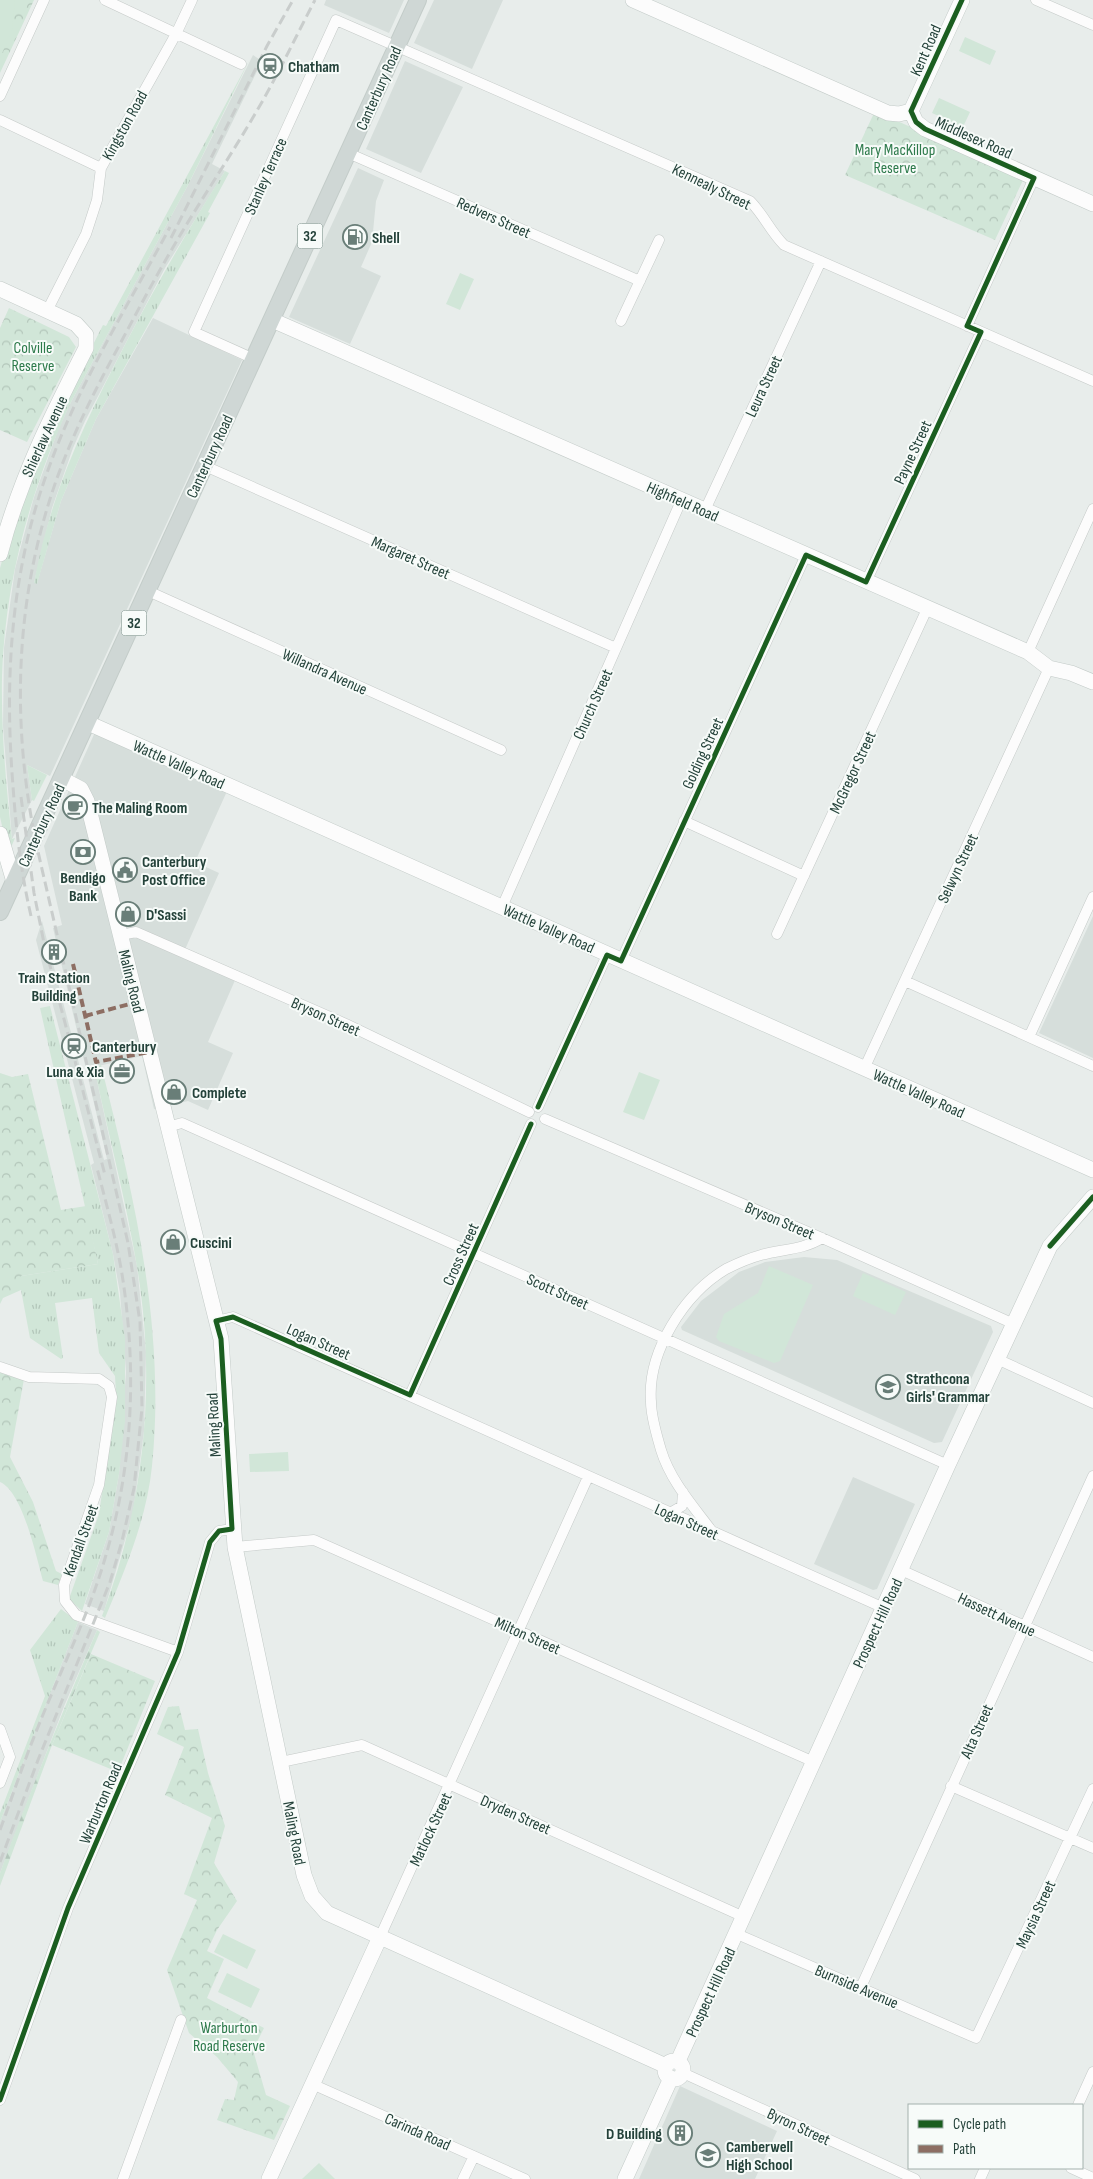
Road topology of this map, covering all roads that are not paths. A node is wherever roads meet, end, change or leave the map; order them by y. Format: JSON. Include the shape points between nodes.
{"nodes":[{"id":1,"x":44,"y":0,"type":"edge"},
{"id":2,"x":105,"y":0,"type":"edge"},
{"id":3,"x":192,"y":0,"type":"edge"},
{"id":4,"x":418,"y":0,"type":"edge"},
{"id":5,"x":632,"y":0,"type":"edge"},
{"id":6,"x":962,"y":0,"type":"edge"},
{"id":7,"x":1036,"y":0,"type":"edge"},
{"id":8,"x":1093,"y":25,"type":"edge"},
{"id":9,"x":176,"y":34,"type":"junction"},
{"id":10,"x":396,"y":47,"type":"junction"},
{"id":11,"x":241,"y":64,"type":"dead end"},
{"id":12,"x":0,"y":96,"type":"edge"},
{"id":13,"x":912,"y":111,"type":"junction"},
{"id":14,"x":0,"y":120,"type":"edge"},
{"id":15,"x":348,"y":153,"type":"junction"},
{"id":16,"x":100,"y":168,"type":"junction"},
{"id":17,"x":1034,"y":178,"type":"junction"},
{"id":18,"x":1093,"y":204,"type":"edge"},
{"id":19,"x":659,"y":240,"type":"dead end"},
{"id":20,"x":820,"y":261,"type":"junction"},
{"id":21,"x":640,"y":281,"type":"junction"},
{"id":22,"x":0,"y":289,"type":"edge"},
{"id":23,"x":47,"y":310,"type":"junction"},
{"id":24,"x":272,"y":320,"type":"junction"},
{"id":25,"x":622,"y":321,"type":"dead end"},
{"id":26,"x":967,"y":326,"type":"junction"},
{"id":27,"x":981,"y":332,"type":"junction"},
{"id":28,"x":254,"y":359,"type":"junction"},
{"id":29,"x":1093,"y":381,"type":"edge"},
{"id":30,"x":205,"y":466,"type":"junction"},
{"id":31,"x":681,"y":501,"type":"junction"},
{"id":32,"x":1093,"y":509,"type":"edge"},
{"id":33,"x":705,"y":510,"type":"junction"},
{"id":34,"x":0,"y":554,"type":"edge"},
{"id":35,"x":806,"y":555,"type":"junction"},
{"id":36,"x":866,"y":582,"type":"junction"},
{"id":37,"x":148,"y":591,"type":"junction"},
{"id":38,"x":927,"y":609,"type":"junction"},
{"id":39,"x":616,"y":648,"type":"junction"},
{"id":40,"x":1028,"y":652,"type":"junction"},
{"id":41,"x":1049,"y":668,"type":"junction"},
{"id":42,"x":1093,"y":682,"type":"edge"},
{"id":43,"x":88,"y":723,"type":"junction"},
{"id":44,"x":502,"y":750,"type":"dead end"},
{"id":45,"x":62,"y":779,"type":"junction"},
{"id":46,"x":684,"y":821,"type":"junction"},
{"id":47,"x":1,"y":838,"type":"edge"},
{"id":48,"x":31,"y":846,"type":"junction"},
{"id":49,"x":804,"y":876,"type":"junction"},
{"id":50,"x":14,"y":882,"type":"junction"},
{"id":51,"x":1093,"y":897,"type":"edge"},
{"id":52,"x":502,"y":907,"type":"junction"},
{"id":53,"x":0,"y":912,"type":"edge"},
{"id":54,"x":777,"y":934,"type":"dead end"},
{"id":55,"x":121,"y":935,"type":"junction"},
{"id":56,"x":614,"y":958,"type":"junction"},
{"id":57,"x":905,"y":981,"type":"junction"},
{"id":58,"x":1029,"y":1037,"type":"junction"},
{"id":59,"x":1093,"y":1066,"type":"edge"},
{"id":60,"x":864,"y":1069,"type":"junction"},
{"id":61,"x":534,"y":1110,"type":"junction"},
{"id":62,"x":545,"y":1119,"type":"junction"},
{"id":63,"x":531,"y":1124,"type":"junction"},
{"id":64,"x":167,"y":1127,"type":"junction"},
{"id":65,"x":1093,"y":1170,"type":"edge"},
{"id":66,"x":1093,"y":1176,"type":"edge"},
{"id":67,"x":1093,"y":1184,"type":"edge"},
{"id":68,"x":1093,"y":1197,"type":"edge"},
{"id":69,"x":822,"y":1238,"type":"junction"},
{"id":70,"x":474,"y":1253,"type":"junction"},
{"id":71,"x":216,"y":1321,"type":"junction"},
{"id":72,"x":1014,"y":1324,"type":"junction"},
{"id":73,"x":664,"y":1339,"type":"junction"},
{"id":74,"x":997,"y":1359,"type":"junction"},
{"id":75,"x":0,"y":1367,"type":"edge"},
{"id":76,"x":410,"y":1395,"type":"junction"},
{"id":77,"x":1093,"y":1402,"type":"edge"},
{"id":78,"x":948,"y":1465,"type":"junction"},
{"id":79,"x":1093,"y":1476,"type":"edge"},
{"id":80,"x":588,"y":1477,"type":"junction"},
{"id":81,"x":683,"y":1492,"type":"junction"},
{"id":82,"x":670,"y":1513,"type":"junction"},
{"id":83,"x":232,"y":1529,"type":"junction"},
{"id":84,"x":712,"y":1531,"type":"junction"},
{"id":85,"x":235,"y":1547,"type":"junction"},
{"id":86,"x":901,"y":1570,"type":"junction"},
{"id":87,"x":884,"y":1608,"type":"junction"},
{"id":88,"x":1024,"y":1626,"type":"junction"},
{"id":89,"x":519,"y":1631,"type":"junction"},
{"id":90,"x":178,"y":1652,"type":"junction"},
{"id":91,"x":1093,"y":1657,"type":"edge"},
{"id":92,"x":0,"y":1729,"type":"edge"},
{"id":93,"x":281,"y":1762,"type":"junction"},
{"id":94,"x":814,"y":1762,"type":"junction"},
{"id":95,"x":0,"y":1784,"type":"edge"},
{"id":96,"x":450,"y":1784,"type":"junction"},
{"id":97,"x":951,"y":1786,"type":"junction"},
{"id":98,"x":1093,"y":1789,"type":"edge"},
{"id":99,"x":1071,"y":1838,"type":"junction"},
{"id":100,"x":1093,"y":1848,"type":"edge"},
{"id":101,"x":744,"y":1917,"type":"junction"},
{"id":102,"x":737,"y":1934,"type":"junction"},
{"id":103,"x":380,"y":1938,"type":"junction"},
{"id":104,"x":860,"y":1987,"type":"junction"},
{"id":105,"x":181,"y":2020,"type":"dead end"},
{"id":106,"x":976,"y":2038,"type":"joint"},
{"id":107,"x":674,"y":2069,"type":"junction"},
{"id":108,"x":1093,"y":2072,"type":"edge"},
{"id":109,"x":312,"y":2084,"type":"junction"},
{"id":110,"x":0,"y":2100,"type":"edge"},
{"id":111,"x":1078,"y":2104,"type":"edge"},
{"id":112,"x":474,"y":2156,"type":"junction"},
{"id":113,"x":1074,"y":2169,"type":"edge"},
{"id":114,"x":1093,"y":2178,"type":"edge"},
{"id":115,"x":123,"y":2179,"type":"edge"},
{"id":116,"x":269,"y":2179,"type":"edge"},
{"id":117,"x":463,"y":2179,"type":"edge"},
{"id":118,"x":525,"y":2179,"type":"edge"},
{"id":119,"x":625,"y":2179,"type":"edge"},
{"id":120,"x":915,"y":2179,"type":"edge"}],
"edges":[{"from":1,"to":12,"type":"street"},
{"from":2,"to":9,"type":"street"},
{"from":3,"to":9,"type":"street","name":"Kingston Road"},
{"from":4,"to":10,"type":"main road","name":"Canterbury Road","number":"32"},
{"from":5,"to":13,"type":"street","via":[[888,113]]},
{"from":6,"to":13,"type":"street","name":"Kent Road"},
{"from":7,"to":8,"type":"street"},
{"from":9,"to":11,"type":"street"},
{"from":9,"to":16,"type":"street","name":"Kingston Road"},
{"from":10,"to":15,"type":"main road","name":"Canterbury Road","number":"32"},
{"from":10,"to":20,"type":"street","name":"Kennealy Street","via":[[750,201],[784,245]]},
{"from":10,"to":28,"type":"street","name":"Stanley Terrace","via":[[336,20],[319,56],[194,332]]},
{"from":13,"to":17,"type":"street","name":"Middlesex Road","via":[[916,122],[925,129]]},
{"from":14,"to":16,"type":"street"},
{"from":15,"to":21,"type":"street","name":"Redvers Street"},
{"from":15,"to":24,"type":"main road","name":"Canterbury Road","number":"32"},
{"from":16,"to":23,"type":"street","name":"Kingston Road","via":[[97,200],[86,234]]},
{"from":17,"to":18,"type":"street","name":"Middlesex Road"},
{"from":17,"to":26,"type":"street"},
{"from":19,"to":21,"type":"street"},
{"from":20,"to":26,"type":"street","name":"Kennealy Street"},
{"from":20,"to":33,"type":"street","name":"Leura Street"},
{"from":21,"to":25,"type":"street"},
{"from":22,"to":23,"type":"street"},
{"from":23,"to":34,"type":"street","name":"Shierlaw Avenue","via":[[76,324],[86,335],[86,348],[23,478]]},
{"from":24,"to":28,"type":"main road","name":"Canterbury Road","number":"32"},
{"from":24,"to":31,"type":"street","name":"Highfield Road"},
{"from":26,"to":27,"type":"street","name":"Kennealy Street"},
{"from":27,"to":29,"type":"street","name":"Kennealy Street"},
{"from":27,"to":36,"type":"street","name":"Payne Street"},
{"from":28,"to":30,"type":"main road","name":"Canterbury Road","number":"32"},
{"from":30,"to":37,"type":"main road","name":"Canterbury Road","number":"32"},
{"from":30,"to":39,"type":"street","name":"Margaret Street"},
{"from":31,"to":33,"type":"street","name":"Highfield Road"},
{"from":31,"to":39,"type":"street","name":"Church Street"},
{"from":32,"to":40,"type":"street"},
{"from":33,"to":35,"type":"street","name":"Highfield Road"},
{"from":35,"to":36,"type":"street","name":"Highfield Road"},
{"from":35,"to":46,"type":"street","name":"Golding Street"},
{"from":36,"to":38,"type":"street","name":"Highfield Road"},
{"from":37,"to":43,"type":"main road","name":"Canterbury Road","number":"32"},
{"from":37,"to":44,"type":"street","name":"Willandra Avenue"},
{"from":38,"to":40,"type":"street","name":"Highfield Road"},
{"from":38,"to":49,"type":"street","name":"McGregor Street"},
{"from":39,"to":52,"type":"street","name":"Church Street"},
{"from":40,"to":41,"type":"street","name":"Highfield Road"},
{"from":41,"to":42,"type":"street","name":"Highfield Road"},
{"from":41,"to":57,"type":"street","name":"Selwyn Street"},
{"from":43,"to":45,"type":"main road","name":"Canterbury Road","number":"32"},
{"from":43,"to":52,"type":"street","name":"Wattle Valley Road"},
{"from":45,"to":48,"type":"main road","name":"Canterbury Road","number":"32"},
{"from":45,"to":55,"type":"street","name":"Maling Road","via":[[81,789],[87,801]]},
{"from":46,"to":49,"type":"street"},
{"from":46,"to":56,"type":"street","name":"Golding Street"},
{"from":47,"to":48,"type":"street","via":[[13,851]]},
{"from":47,"to":50,"type":"street"},
{"from":48,"to":50,"type":"main road","name":"Canterbury Road","number":"32"},
{"from":49,"to":54,"type":"street","name":"McGregor Street"},
{"from":50,"to":53,"type":"main road","name":"Canterbury Road","number":"32"},
{"from":51,"to":58,"type":"street"},
{"from":52,"to":56,"type":"street","name":"Wattle Valley Road"},
{"from":55,"to":61,"type":"street","name":"Bryson Street","via":[[136,932]]},
{"from":55,"to":64,"type":"street","name":"Maling Road"},
{"from":56,"to":60,"type":"street","name":"Wattle Valley Road"},
{"from":56,"to":61,"type":"street"},
{"from":57,"to":58,"type":"street"},
{"from":57,"to":60,"type":"street","name":"Selwyn Street"},
{"from":58,"to":59,"type":"street"},
{"from":60,"to":65,"type":"street","name":"Wattle Valley Road"},
{"from":61,"to":62,"type":"street","via":[[544,1112]]},
{"from":61,"to":63,"type":"street","via":[[528,1118]]},
{"from":62,"to":63,"type":"street","via":[[541,1124]]},
{"from":62,"to":69,"type":"street","name":"Bryson Street"},
{"from":63,"to":70,"type":"street","name":"Cross Street"},
{"from":64,"to":70,"type":"street","name":"Scott Street","via":[[182,1123]]},
{"from":64,"to":71,"type":"street","name":"Maling Road"},
{"from":66,"to":67,"type":"street"},
{"from":68,"to":72,"type":"street","name":"Prospect Hill Road","via":[[1050,1246]]},
{"from":69,"to":72,"type":"street","name":"Bryson Street"},
{"from":69,"to":73,"type":"street","via":[[810,1246],[760,1255],[727,1269],[703,1286],[685,1306]]},
{"from":70,"to":73,"type":"street","name":"Scott Street"},
{"from":70,"to":76,"type":"street","name":"Cross Street"},
{"from":71,"to":76,"type":"street","name":"Logan Street","via":[[233,1317]]},
{"from":71,"to":83,"type":"street","name":"Maling Road","via":[[221,1339]]},
{"from":72,"to":74,"type":"street","name":"Prospect Hill Road"},
{"from":73,"to":78,"type":"street","name":"Scott Street"},
{"from":73,"to":81,"type":"street","via":[[650,1402],[661,1451]]},
{"from":74,"to":77,"type":"street"},
{"from":74,"to":78,"type":"street","name":"Prospect Hill Road"},
{"from":75,"to":90,"type":"street","name":"Kendall Street","via":[[29,1377],[99,1379],[109,1386],[112,1397],[99,1484],[64,1585],[65,1601],[76,1615]]},
{"from":76,"to":80,"type":"street","name":"Logan Street"},
{"from":78,"to":86,"type":"street","name":"Prospect Hill Road"},
{"from":79,"to":88,"type":"street","name":"Alta Street"},
{"from":80,"to":82,"type":"street","name":"Logan Street"},
{"from":80,"to":89,"type":"street","name":"Matlock Street"},
{"from":81,"to":82,"type":"street","via":[[682,1506]]},
{"from":81,"to":84,"type":"street"},
{"from":82,"to":84,"type":"street","name":"Logan Street"},
{"from":83,"to":85,"type":"street","name":"Maling Road"},
{"from":83,"to":90,"type":"street","name":"Warburton Road","via":[[218,1531],[210,1542]]},
{"from":84,"to":87,"type":"street","name":"Logan Street"},
{"from":85,"to":89,"type":"street","name":"Milton Street","via":[[314,1540]]},
{"from":85,"to":93,"type":"street","name":"Maling Road"},
{"from":86,"to":87,"type":"street","name":"Prospect Hill Road"},
{"from":86,"to":88,"type":"street","name":"Hassett Avenue"},
{"from":87,"to":94,"type":"street","name":"Prospect Hill Road"},
{"from":88,"to":91,"type":"street","name":"Hassett Avenue"},
{"from":88,"to":97,"type":"street","name":"Alta Street"},
{"from":89,"to":94,"type":"street","name":"Milton Street"},
{"from":89,"to":96,"type":"street","name":"Matlock Street"},
{"from":90,"to":110,"type":"street","name":"Warburton Road","via":[[68,1908]]},
{"from":92,"to":95,"type":"street","via":[[10,1757]]},
{"from":93,"to":96,"type":"street","name":"Dryden Street","via":[[362,1746]]},
{"from":93,"to":103,"type":"street","name":"Maling Road","via":[[304,1875],[312,1896],[327,1913]]},
{"from":94,"to":101,"type":"street","name":"Prospect Hill Road"},
{"from":96,"to":101,"type":"street","name":"Dryden Street"},
{"from":96,"to":103,"type":"street","name":"Matlock Street"},
{"from":97,"to":99,"type":"street"},
{"from":97,"to":104,"type":"street","name":"Alta Street"},
{"from":98,"to":99,"type":"street","name":"Maysia Street"},
{"from":99,"to":100,"type":"street"},
{"from":99,"to":106,"type":"street","name":"Maysia Street"},
{"from":101,"to":102,"type":"street","name":"Prospect Hill Road"},
{"from":102,"to":104,"type":"street","name":"Burnside Avenue"},
{"from":102,"to":107,"type":"street","name":"Prospect Hill Road"},
{"from":103,"to":107,"type":"street","name":"Maling Road"},
{"from":103,"to":109,"type":"street","name":"Matlock Street"},
{"from":104,"to":106,"type":"street","name":"Burnside Avenue"},
{"from":105,"to":115,"type":"street"},
{"from":107,"to":119,"type":"street","name":"Prospect Hill Road"},
{"from":107,"to":120,"type":"street","name":"Byron Street"},
{"from":108,"to":111,"type":"street"},
{"from":109,"to":112,"type":"street","name":"Carinda Road"},
{"from":109,"to":116,"type":"street","name":"Matlock Street"},
{"from":112,"to":117,"type":"street"},
{"from":112,"to":118,"type":"street","name":"Carinda Road"},
{"from":113,"to":114,"type":"street"}]}
